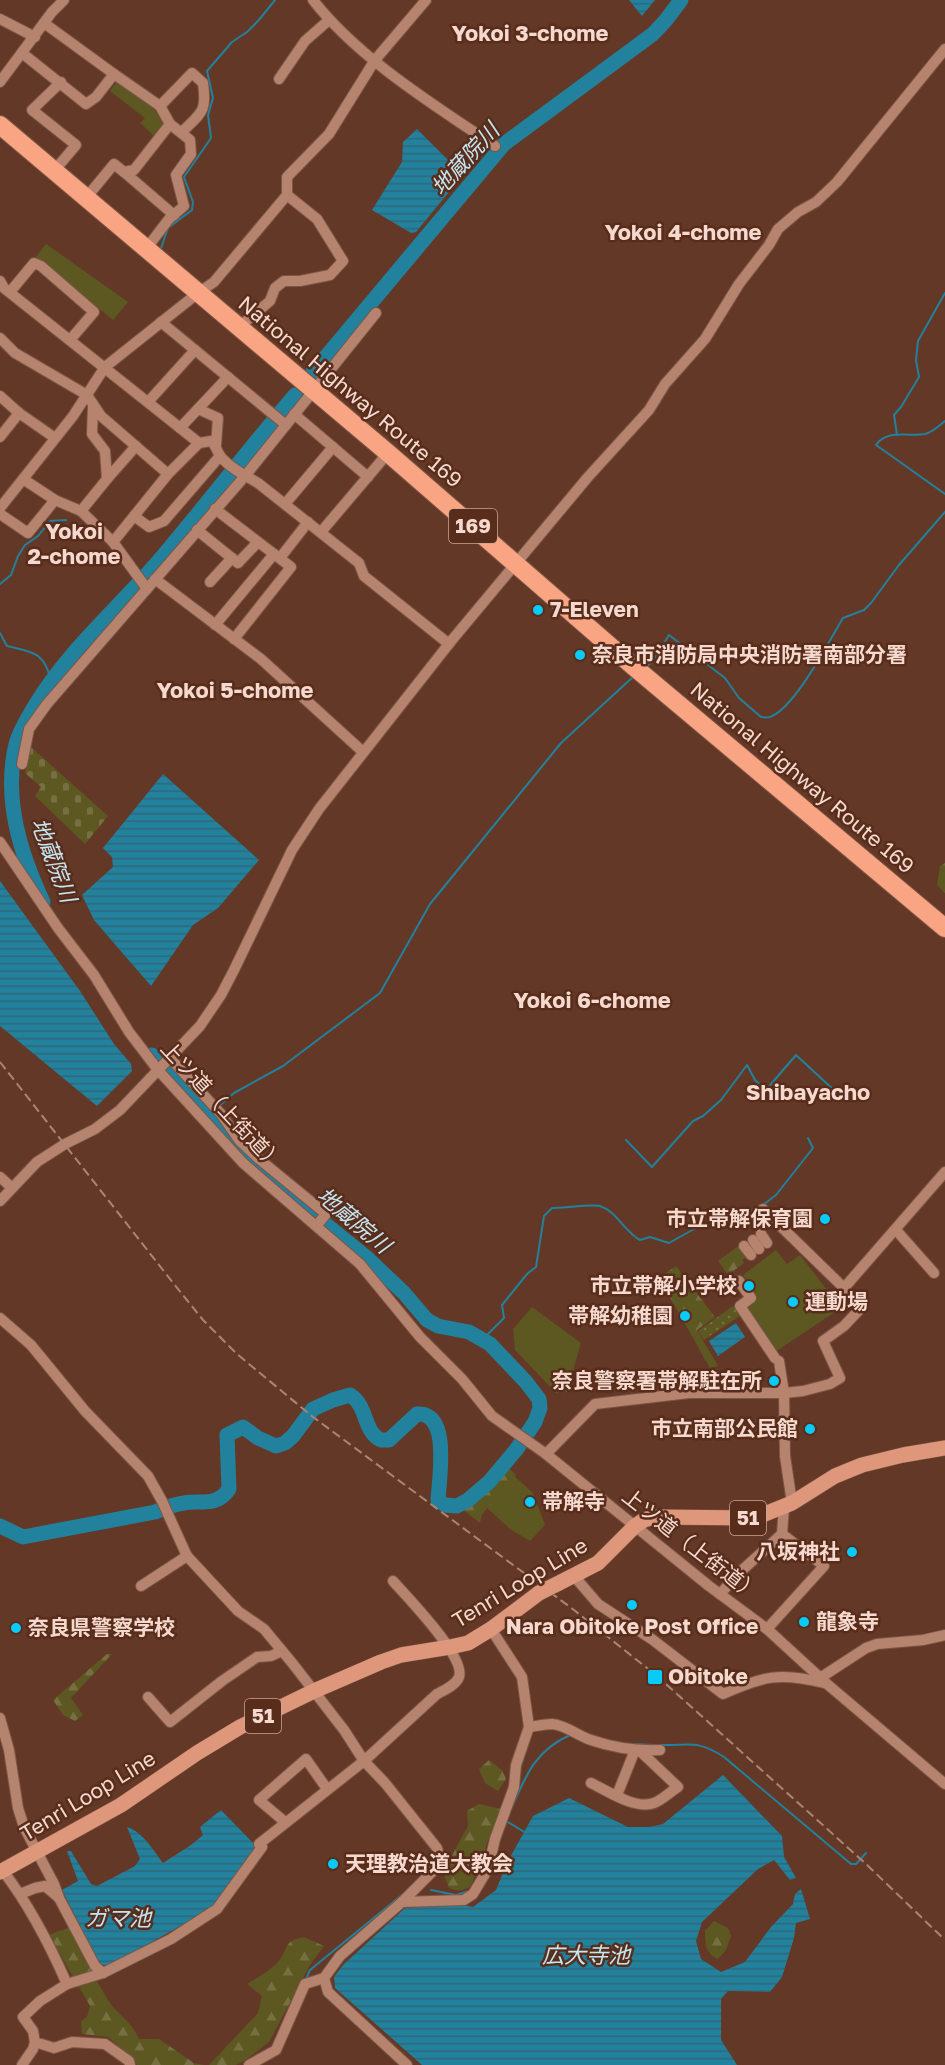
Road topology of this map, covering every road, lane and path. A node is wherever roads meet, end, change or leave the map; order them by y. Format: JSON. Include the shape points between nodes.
{"nodes":[{"id":1,"x":64,"y":0,"type":"edge"},
{"id":2,"x":313,"y":0,"type":"edge"},
{"id":3,"x":426,"y":0,"type":"edge"},
{"id":4,"x":0,"y":19,"type":"edge"},
{"id":5,"x":329,"y":20,"type":"junction"},
{"id":6,"x":44,"y":23,"type":"junction"},
{"id":7,"x":35,"y":37,"type":"junction"},
{"id":8,"x":945,"y":48,"type":"edge"},
{"id":9,"x":22,"y":53,"type":"junction"},
{"id":10,"x":375,"y":60,"type":"junction"},
{"id":11,"x":114,"y":74,"type":"junction"},
{"id":12,"x":279,"y":79,"type":"dead end"},
{"id":13,"x":0,"y":82,"type":"edge"},
{"id":14,"x":61,"y":82,"type":"junction"},
{"id":15,"x":160,"y":106,"type":"junction"},
{"id":16,"x":170,"y":124,"type":"junction"},
{"id":17,"x":0,"y":125,"type":"edge"},
{"id":18,"x":182,"y":132,"type":"junction"},
{"id":19,"x":495,"y":146,"type":"dead end"},
{"id":20,"x":54,"y":171,"type":"junction"},
{"id":21,"x":124,"y":172,"type":"junction"},
{"id":22,"x":287,"y":195,"type":"junction"},
{"id":23,"x":86,"y":198,"type":"junction"},
{"id":24,"x":174,"y":215,"type":"junction"},
{"id":25,"x":146,"y":249,"type":"junction"},
{"id":26,"x":0,"y":281,"type":"edge"},
{"id":27,"x":10,"y":292,"type":"junction"},
{"id":28,"x":198,"y":293,"type":"junction"},
{"id":29,"x":376,"y":313,"type":"dead end"},
{"id":30,"x":161,"y":322,"type":"junction"},
{"id":31,"x":238,"y":327,"type":"junction"},
{"id":32,"x":0,"y":338,"type":"edge"},
{"id":33,"x":70,"y":340,"type":"junction"},
{"id":34,"x":195,"y":350,"type":"junction"},
{"id":35,"x":105,"y":368,"type":"junction"},
{"id":36,"x":228,"y":376,"type":"junction"},
{"id":37,"x":313,"y":390,"type":"junction"},
{"id":38,"x":87,"y":395,"type":"junction"},
{"id":39,"x":0,"y":396,"type":"edge"},
{"id":40,"x":148,"y":402,"type":"junction"},
{"id":41,"x":93,"y":406,"type":"junction"},
{"id":42,"x":198,"y":409,"type":"junction"},
{"id":43,"x":19,"y":413,"type":"junction"},
{"id":44,"x":294,"y":414,"type":"junction"},
{"id":45,"x":279,"y":419,"type":"junction"},
{"id":46,"x":180,"y":428,"type":"junction"},
{"id":47,"x":0,"y":437,"type":"edge"},
{"id":48,"x":55,"y":438,"type":"junction"},
{"id":49,"x":199,"y":443,"type":"junction"},
{"id":50,"x":216,"y":445,"type":"junction"},
{"id":51,"x":136,"y":446,"type":"junction"},
{"id":52,"x":333,"y":447,"type":"junction"},
{"id":53,"x":388,"y":453,"type":"junction"},
{"id":54,"x":220,"y":456,"type":"junction"},
{"id":55,"x":239,"y":471,"type":"junction"},
{"id":56,"x":168,"y":474,"type":"junction"},
{"id":57,"x":368,"y":477,"type":"junction"},
{"id":58,"x":23,"y":479,"type":"junction"},
{"id":59,"x":107,"y":479,"type":"junction"},
{"id":60,"x":55,"y":500,"type":"junction"},
{"id":61,"x":285,"y":504,"type":"junction"},
{"id":62,"x":0,"y":508,"type":"edge"},
{"id":63,"x":215,"y":509,"type":"junction"},
{"id":64,"x":81,"y":511,"type":"junction"},
{"id":65,"x":0,"y":514,"type":"edge"},
{"id":66,"x":134,"y":516,"type":"junction"},
{"id":67,"x":308,"y":522,"type":"junction"},
{"id":68,"x":197,"y":530,"type":"junction"},
{"id":69,"x":321,"y":532,"type":"junction"},
{"id":70,"x":113,"y":542,"type":"junction"},
{"id":71,"x":258,"y":542,"type":"junction"},
{"id":72,"x":277,"y":556,"type":"junction"},
{"id":73,"x":232,"y":558,"type":"junction"},
{"id":74,"x":517,"y":563,"type":"junction"},
{"id":75,"x":155,"y":579,"type":"junction"},
{"id":76,"x":142,"y":581,"type":"junction"},
{"id":77,"x":210,"y":582,"type":"dead end"},
{"id":78,"x":215,"y":625,"type":"junction"},
{"id":79,"x":234,"y":639,"type":"junction"},
{"id":80,"x":449,"y":644,"type":"junction"},
{"id":81,"x":363,"y":752,"type":"junction"},
{"id":82,"x":22,"y":764,"type":"dead end"},
{"id":83,"x":0,"y":842,"type":"edge"},
{"id":84,"x":945,"y":928,"type":"edge"},
{"id":85,"x":170,"y":1058,"type":"junction"},
{"id":86,"x":158,"y":1070,"type":"junction"},
{"id":87,"x":945,"y":1172,"type":"edge"},
{"id":88,"x":0,"y":1177,"type":"edge"},
{"id":89,"x":11,"y":1187,"type":"junction"},
{"id":90,"x":0,"y":1201,"type":"edge"},
{"id":91,"x":763,"y":1209,"type":"dead end"},
{"id":92,"x":320,"y":1221,"type":"junction"},
{"id":93,"x":896,"y":1230,"type":"junction"},
{"id":94,"x":934,"y":1273,"type":"dead end"},
{"id":95,"x":739,"y":1281,"type":"dead end"},
{"id":96,"x":844,"y":1288,"type":"junction"},
{"id":97,"x":0,"y":1318,"type":"edge"},
{"id":98,"x":784,"y":1393,"type":"junction"},
{"id":99,"x":945,"y":1448,"type":"edge"},
{"id":100,"x":546,"y":1454,"type":"junction"},
{"id":101,"x":788,"y":1505,"type":"junction"},
{"id":102,"x":635,"y":1526,"type":"junction"},
{"id":103,"x":782,"y":1534,"type":"junction"},
{"id":104,"x":187,"y":1556,"type":"junction"},
{"id":105,"x":574,"y":1576,"type":"junction"},
{"id":106,"x":393,"y":1581,"type":"dead end"},
{"id":107,"x":141,"y":1586,"type":"dead end"},
{"id":108,"x":720,"y":1594,"type":"junction"},
{"id":109,"x":491,"y":1629,"type":"junction"},
{"id":110,"x":766,"y":1629,"type":"junction"},
{"id":111,"x":945,"y":1635,"type":"edge"},
{"id":112,"x":450,"y":1647,"type":"junction"},
{"id":113,"x":282,"y":1651,"type":"junction"},
{"id":114,"x":824,"y":1681,"type":"junction"},
{"id":115,"x":314,"y":1691,"type":"junction"},
{"id":116,"x":148,"y":1697,"type":"dead end"},
{"id":117,"x":0,"y":1718,"type":"edge"},
{"id":118,"x":529,"y":1726,"type":"junction"},
{"id":119,"x":637,"y":1750,"type":"junction"},
{"id":120,"x":660,"y":1750,"type":"dead end"},
{"id":121,"x":364,"y":1761,"type":"junction"},
{"id":122,"x":942,"y":1782,"type":"edge"},
{"id":123,"x":591,"y":1784,"type":"dead end"},
{"id":124,"x":327,"y":1789,"type":"junction"},
{"id":125,"x":616,"y":1795,"type":"junction"},
{"id":126,"x":285,"y":1822,"type":"junction"},
{"id":127,"x":37,"y":1852,"type":"junction"},
{"id":128,"x":1,"y":1871,"type":"edge"},
{"id":129,"x":20,"y":1894,"type":"junction"},
{"id":130,"x":58,"y":1898,"type":"junction"},
{"id":131,"x":402,"y":1902,"type":"junction"},
{"id":132,"x":103,"y":1973,"type":"junction"},
{"id":133,"x":324,"y":1978,"type":"junction"},
{"id":134,"x":67,"y":1984,"type":"junction"},
{"id":135,"x":35,"y":2042,"type":"junction"},
{"id":136,"x":22,"y":2065,"type":"edge"},
{"id":137,"x":130,"y":2065,"type":"edge"},
{"id":138,"x":249,"y":2065,"type":"edge"},
{"id":139,"x":407,"y":2065,"type":"edge"}],
"edges":[{"from":1,"to":6,"type":"street"},
{"from":2,"to":5,"type":"street"},
{"from":3,"to":10,"type":"street"},
{"from":4,"to":7,"type":"street"},
{"from":5,"to":10,"type":"street"},
{"from":5,"to":12,"type":"street","via":[[305,41]]},
{"from":6,"to":7,"type":"street"},
{"from":6,"to":11,"type":"street"},
{"from":7,"to":9,"type":"street"},
{"from":8,"to":74,"type":"street","via":[[837,182],[778,229],[705,339]]},
{"from":9,"to":13,"type":"street"},
{"from":9,"to":14,"type":"street"},
{"from":10,"to":19,"type":"street"},
{"from":10,"to":22,"type":"street","via":[[329,134],[287,177]]},
{"from":11,"to":14,"type":"street","via":[[86,104]]},
{"from":11,"to":15,"type":"street"},
{"from":14,"to":20,"type":"street","via":[[32,110],[76,145]]},
{"from":15,"to":16,"type":"street"},
{"from":15,"to":18,"type":"street","via":[[192,73],[203,83],[206,102]]},
{"from":16,"to":18,"type":"street"},
{"from":16,"to":21,"type":"street","via":[[134,170]]},
{"from":17,"to":20,"type":"highway","name":"National Highway Route 169","number":"169"},
{"from":18,"to":24,"type":"street","via":[[190,140],[191,154],[177,175],[184,206]]},
{"from":20,"to":23,"type":"highway","name":"National Highway Route 169","number":"169"},
{"from":21,"to":23,"type":"street","via":[[114,164]]},
{"from":21,"to":24,"type":"street"},
{"from":22,"to":28,"type":"street","via":[[214,282]]},
{"from":22,"to":31,"type":"street","via":[[317,219],[343,261],[330,275],[284,281],[275,288],[270,301]]},
{"from":23,"to":25,"type":"highway","name":"National Highway Route 169","number":"169"},
{"from":24,"to":25,"type":"street"},
{"from":25,"to":28,"type":"highway","name":"National Highway Route 169","number":"169"},
{"from":26,"to":27,"type":"street"},
{"from":27,"to":33,"type":"street"},
{"from":27,"to":33,"type":"street","via":[[34,263],[41,266],[94,312]]},
{"from":28,"to":30,"type":"street"},
{"from":28,"to":31,"type":"highway","name":"National Highway Route 169","number":"169"},
{"from":29,"to":37,"type":"street"},
{"from":30,"to":34,"type":"street"},
{"from":30,"to":35,"type":"street"},
{"from":31,"to":37,"type":"highway","name":"National Highway Route 169","number":"169"},
{"from":32,"to":38,"type":"street","via":[[15,353]]},
{"from":33,"to":35,"type":"street"},
{"from":34,"to":36,"type":"street"},
{"from":34,"to":40,"type":"street"},
{"from":35,"to":38,"type":"street"},
{"from":35,"to":40,"type":"street"},
{"from":36,"to":42,"type":"street"},
{"from":36,"to":45,"type":"street"},
{"from":37,"to":44,"type":"street"},
{"from":37,"to":53,"type":"highway","name":"National Highway Route 169","number":"169"},
{"from":38,"to":41,"type":"street"},
{"from":38,"to":48,"type":"street"},
{"from":39,"to":43,"type":"street"},
{"from":40,"to":46,"type":"street"},
{"from":41,"to":51,"type":"street"},
{"from":41,"to":59,"type":"street","via":[[92,434],[105,451]]},
{"from":42,"to":46,"type":"street"},
{"from":42,"to":50,"type":"street","via":[[218,418]]},
{"from":43,"to":47,"type":"street"},
{"from":43,"to":48,"type":"street"},
{"from":44,"to":45,"type":"street"},
{"from":44,"to":52,"type":"street"},
{"from":45,"to":55,"type":"street"},
{"from":46,"to":49,"type":"street"},
{"from":48,"to":58,"type":"street"},
{"from":49,"to":50,"type":"street","via":[[210,441]]},
{"from":49,"to":56,"type":"street"},
{"from":50,"to":54,"type":"street"},
{"from":51,"to":56,"type":"street"},
{"from":51,"to":59,"type":"street"},
{"from":52,"to":57,"type":"street"},
{"from":52,"to":61,"type":"street"},
{"from":53,"to":57,"type":"street"},
{"from":53,"to":74,"type":"highway","name":"National Highway Route 169","number":"169"},
{"from":54,"to":55,"type":"street"},
{"from":54,"to":66,"type":"street","via":[[164,520],[149,527]]},
{"from":55,"to":61,"type":"street"},
{"from":55,"to":63,"type":"street"},
{"from":56,"to":66,"type":"street"},
{"from":57,"to":69,"type":"street"},
{"from":58,"to":60,"type":"street"},
{"from":58,"to":62,"type":"street"},
{"from":59,"to":64,"type":"street"},
{"from":60,"to":64,"type":"street"},
{"from":60,"to":65,"type":"street","via":[[27,533]]},
{"from":61,"to":67,"type":"street"},
{"from":63,"to":68,"type":"street"},
{"from":63,"to":71,"type":"street"},
{"from":64,"to":70,"type":"street"},
{"from":66,"to":70,"type":"street"},
{"from":67,"to":69,"type":"street"},
{"from":67,"to":72,"type":"street"},
{"from":68,"to":73,"type":"street"},
{"from":68,"to":75,"type":"street"},
{"from":69,"to":80,"type":"street","via":[[359,563],[364,576]]},
{"from":70,"to":76,"type":"street"},
{"from":71,"to":72,"type":"street"},
{"from":71,"to":73,"type":"street","via":[[238,563]]},
{"from":72,"to":78,"type":"street"},
{"from":72,"to":79,"type":"street","via":[[291,567]]},
{"from":73,"to":77,"type":"street"},
{"from":74,"to":80,"type":"street"},
{"from":74,"to":84,"type":"highway","name":"National Highway Route 169","number":"169","via":[[633,666]]},
{"from":75,"to":76,"type":"street"},
{"from":75,"to":78,"type":"street"},
{"from":76,"to":82,"type":"street","via":[[29,729]]},
{"from":78,"to":79,"type":"street"},
{"from":79,"to":81,"type":"street"},
{"from":80,"to":81,"type":"street"},
{"from":81,"to":85,"type":"street","via":[[292,850],[216,1002]]},
{"from":83,"to":86,"type":"street","name":"上ツ道（上街道）"},
{"from":85,"to":86,"type":"street"},
{"from":85,"to":92,"type":"street","via":[[239,1140],[326,1214]]},
{"from":86,"to":89,"type":"street","via":[[120,1110],[37,1162]]},
{"from":86,"to":92,"type":"street","name":"上ツ道（上街道）","via":[[243,1163]]},
{"from":87,"to":93,"type":"street"},
{"from":88,"to":89,"type":"street"},
{"from":89,"to":90,"type":"street"},
{"from":91,"to":96,"type":"street"},
{"from":92,"to":100,"type":"street","name":"上ツ道（上街道）","via":[[492,1416]]},
{"from":93,"to":94,"type":"street"},
{"from":93,"to":96,"type":"street"},
{"from":95,"to":98,"type":"street","via":[[751,1298],[740,1306],[777,1360]]},
{"from":96,"to":98,"type":"street","via":[[861,1308],[823,1341],[840,1378],[820,1388]]},
{"from":97,"to":104,"type":"street","via":[[31,1346],[85,1411],[140,1467],[162,1501]]},
{"from":98,"to":100,"type":"street","via":[[689,1393],[595,1404]]},
{"from":98,"to":101,"type":"street"},
{"from":99,"to":101,"type":"main road","name":"Tenri Loop Line","number":"51","via":[[862,1465],[835,1476]]},
{"from":100,"to":102,"type":"street","name":"上ツ道（上街道）"},
{"from":101,"to":102,"type":"main road","name":"Tenri Loop Line","number":"51","via":[[755,1518],[654,1517]]},
{"from":101,"to":103,"type":"street"},
{"from":102,"to":105,"type":"main road","name":"Tenri Loop Line","number":"51","via":[[608,1554]]},
{"from":102,"to":108,"type":"street","name":"上ツ道（上街道）"},
{"from":103,"to":108,"type":"street"},
{"from":103,"to":110,"type":"street","via":[[824,1566]]},
{"from":104,"to":107,"type":"street"},
{"from":104,"to":113,"type":"street"},
{"from":105,"to":109,"type":"main road","name":"Tenri Loop Line","number":"51","bridge":true,"via":[[539,1593]]},
{"from":105,"to":114,"type":"street","via":[[598,1604],[723,1694],[763,1678]]},
{"from":106,"to":112,"type":"street"},
{"from":108,"to":110,"type":"street","name":"上ツ道（上街道）"},
{"from":109,"to":112,"type":"main road","name":"Tenri Loop Line","number":"51"},
{"from":109,"to":118,"type":"street","via":[[522,1677]]},
{"from":110,"to":114,"type":"street","name":"上ツ道（上街道）"},
{"from":111,"to":114,"type":"street","via":[[866,1648]]},
{"from":112,"to":115,"type":"main road","name":"Tenri Loop Line","number":"51","via":[[401,1655]]},
{"from":112,"to":121,"type":"street","via":[[460,1670],[459,1678]]},
{"from":113,"to":115,"type":"street"},
{"from":113,"to":116,"type":"street","via":[[257,1657],[170,1722]]},
{"from":114,"to":122,"type":"street","name":"上ツ道（上街道）"},
{"from":115,"to":121,"type":"street"},
{"from":115,"to":127,"type":"main road","name":"Tenri Loop Line","number":"51","via":[[232,1732],[121,1804]]},
{"from":117,"to":127,"type":"street","via":[[18,1808]]},
{"from":118,"to":119,"type":"street","via":[[554,1724],[616,1748]]},
{"from":118,"to":131,"type":"street","via":[[488,1869],[473,1894],[464,1900]]},
{"from":119,"to":120,"type":"street"},
{"from":119,"to":125,"type":"street"},
{"from":119,"to":125,"type":"street","via":[[678,1787],[654,1803],[641,1805]]},
{"from":121,"to":124,"type":"street"},
{"from":121,"to":131,"type":"street","via":[[437,1848],[441,1863]]},
{"from":123,"to":125,"type":"street"},
{"from":124,"to":126,"type":"street"},
{"from":124,"to":126,"type":"street","via":[[306,1759],[259,1800]]},
{"from":126,"to":132,"type":"street","via":[[259,1844],[262,1847],[217,1909],[171,1939]]},
{"from":127,"to":128,"type":"main road","name":"Tenri Loop Line","number":"51"},
{"from":127,"to":130,"type":"street"},
{"from":128,"to":129,"type":"street"},
{"from":129,"to":130,"type":"street","via":[[45,1886]]},
{"from":129,"to":134,"type":"street"},
{"from":130,"to":132,"type":"street","via":[[94,1966]]},
{"from":131,"to":133,"type":"street","via":[[340,1956]]},
{"from":132,"to":134,"type":"street"},
{"from":133,"to":138,"type":"street","via":[[305,1984],[276,2050]]},
{"from":133,"to":139,"type":"street","via":[[328,1992]]},
{"from":134,"to":135,"type":"street","via":[[23,2017]]},
{"from":135,"to":136,"type":"street"},
{"from":135,"to":137,"type":"street","via":[[54,2048],[72,2042],[105,2044]]}]}
